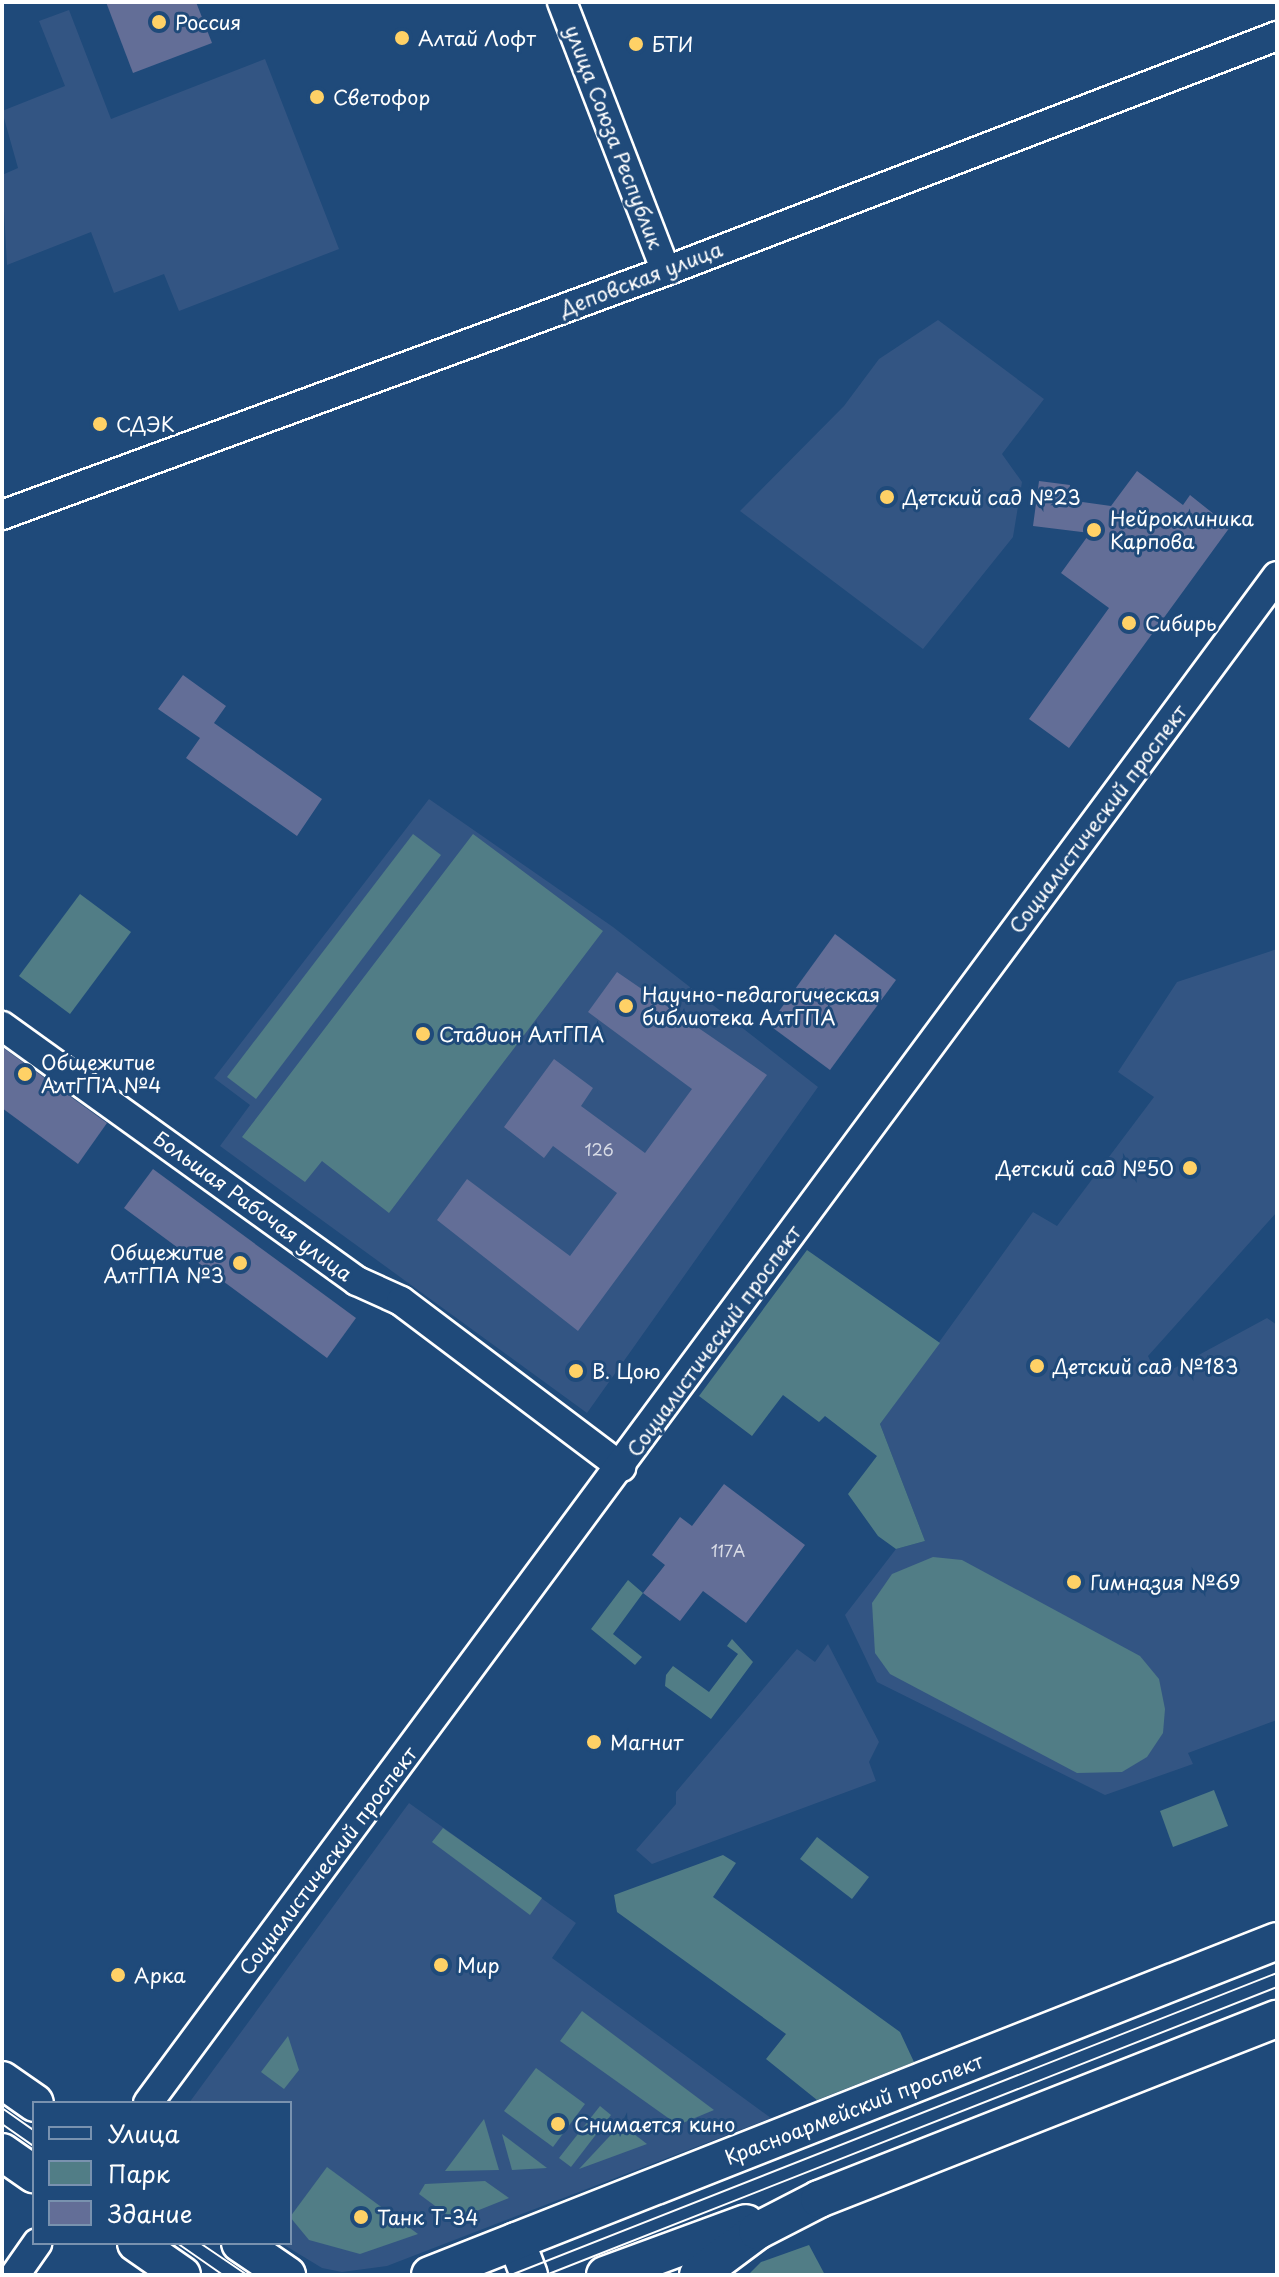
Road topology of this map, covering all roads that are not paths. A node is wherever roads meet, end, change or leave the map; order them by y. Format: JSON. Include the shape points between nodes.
{"nodes":[{"id":1,"x":562,"y":2,"type":"edge"},
{"id":2,"x":1277,"y":36,"type":"edge"},
{"id":3,"x":666,"y":271,"type":"junction"},
{"id":4,"x":2,"y":515,"type":"edge"},
{"id":5,"x":1277,"y":576,"type":"edge"},
{"id":6,"x":2,"y":1026,"type":"edge"},
{"id":7,"x":621,"y":1467,"type":"junction"},
{"id":8,"x":1277,"y":1941,"type":"edge"},
{"id":9,"x":1277,"y":2019,"type":"edge"},
{"id":10,"x":2,"y":2080,"type":"edge"},
{"id":11,"x":32,"y":2101,"type":"edge"},
{"id":12,"x":149,"y":2101,"type":"edge"},
{"id":13,"x":2,"y":2152,"type":"edge"},
{"id":14,"x":32,"y":2173,"type":"edge"},
{"id":15,"x":819,"y":2199,"type":"junction"},
{"id":16,"x":516,"y":2241,"type":"junction"},
{"id":17,"x":36,"y":2245,"type":"edge"},
{"id":18,"x":139,"y":2245,"type":"edge"},
{"id":19,"x":243,"y":2245,"type":"edge"},
{"id":20,"x":15,"y":2275,"type":"edge"},
{"id":21,"x":182,"y":2275,"type":"edge"},
{"id":22,"x":287,"y":2275,"type":"edge"},
{"id":23,"x":430,"y":2275,"type":"edge"},
{"id":24,"x":529,"y":2275,"type":"edge"},
{"id":25,"x":605,"y":2275,"type":"edge"},
{"id":26,"x":698,"y":2275,"type":"edge"}],
"edges":[{"from":1,"to":3,"type":"street","name":"улица Союза Республик"},
{"from":2,"to":3,"type":"street","name":"Деповская улица"},
{"from":3,"to":4,"type":"street","name":"Деповская улица"},
{"from":5,"to":7,"type":"street","name":"Социалистический проспект"},
{"from":6,"to":7,"type":"street","name":"Большая Рабочая улица","via":[[357,1281],[401,1301]]},
{"from":7,"to":12,"type":"street","name":"Социалистический проспект"},
{"from":8,"to":16,"type":"main road","name":"Красноармейский проспект"},
{"from":9,"to":15,"type":"main road"},
{"from":10,"to":11,"type":"main road"},
{"from":13,"to":14,"type":"main road"},
{"from":15,"to":25,"type":"main road"},
{"from":15,"to":26,"type":"main road","via":[[757,2231]]},
{"from":16,"to":23,"type":"main road","name":"Красноармейский проспект"},
{"from":16,"to":24,"type":"main road"},
{"from":17,"to":20,"type":"street"},
{"from":18,"to":21,"type":"main road"},
{"from":19,"to":22,"type":"main road"}]}
